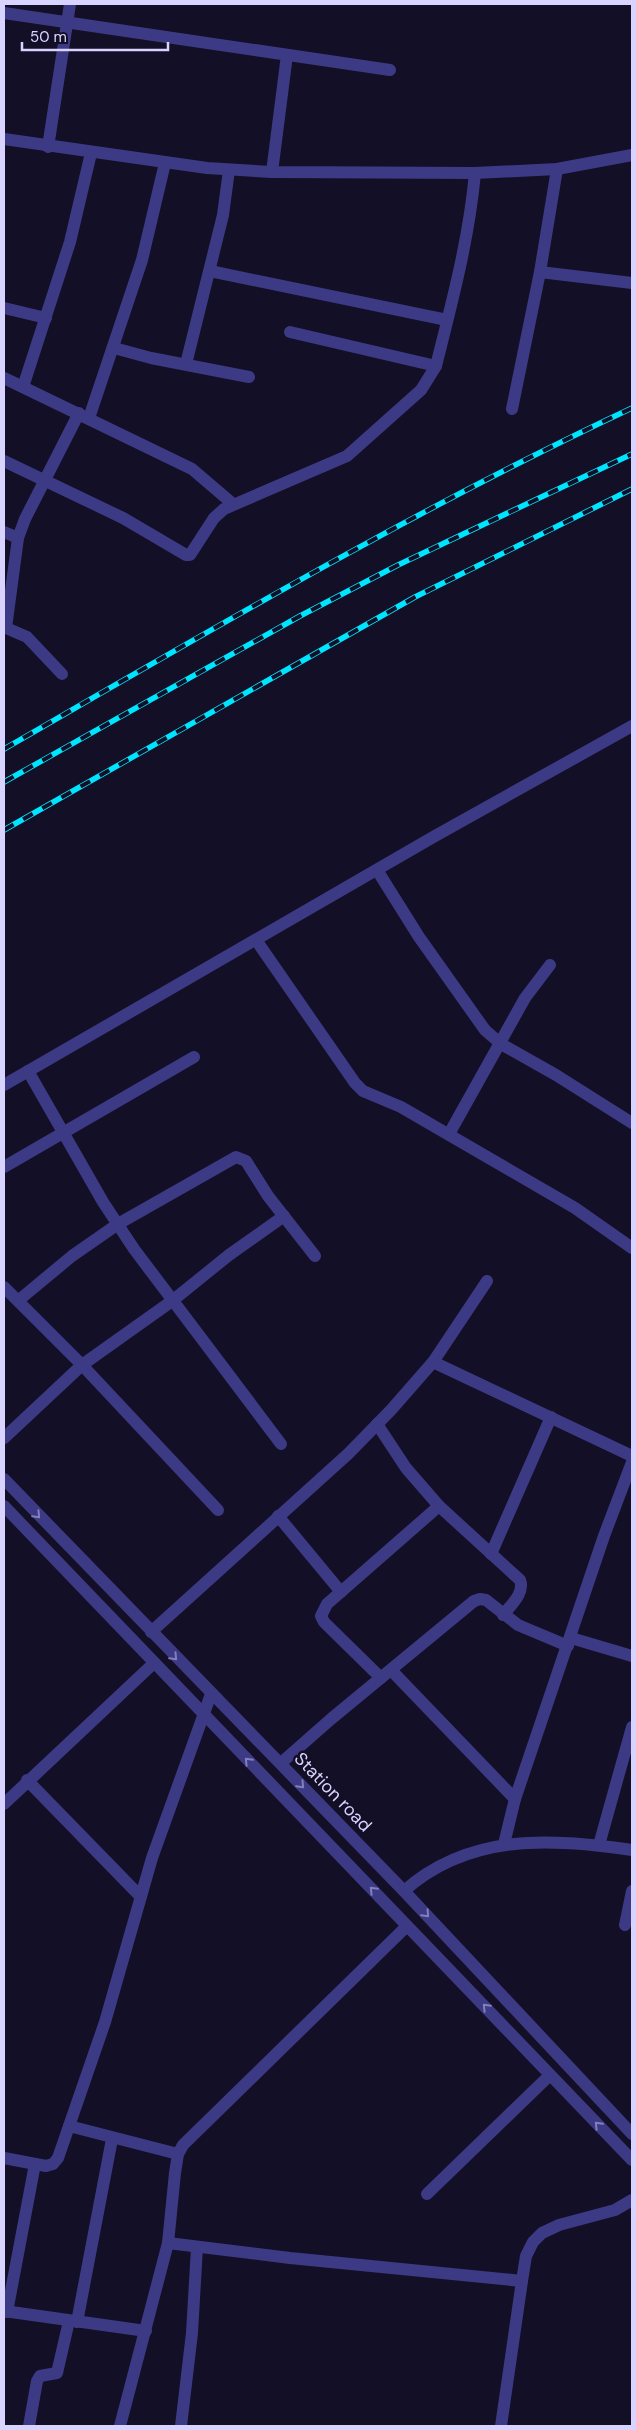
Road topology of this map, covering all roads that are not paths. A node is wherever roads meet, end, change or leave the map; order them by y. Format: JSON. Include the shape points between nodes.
{"nodes":[{"id":1,"x":70,"y":4,"type":"edge"},
{"id":2,"x":4,"y":13,"type":"edge"},
{"id":3,"x":68,"y":22,"type":"junction"},
{"id":4,"x":287,"y":55,"type":"junction"},
{"id":5,"x":390,"y":70,"type":"dead end"},
{"id":6,"x":4,"y":139,"type":"edge"},
{"id":7,"x":48,"y":147,"type":"junction"},
{"id":8,"x":91,"y":153,"type":"junction"},
{"id":9,"x":632,"y":155,"type":"edge"},
{"id":10,"x":164,"y":163,"type":"junction"},
{"id":11,"x":557,"y":169,"type":"junction"},
{"id":12,"x":229,"y":170,"type":"junction"},
{"id":13,"x":272,"y":172,"type":"junction"},
{"id":14,"x":475,"y":173,"type":"junction"},
{"id":15,"x":210,"y":271,"type":"junction"},
{"id":16,"x":540,"y":272,"type":"junction"},
{"id":17,"x":632,"y":283,"type":"edge"},
{"id":18,"x":4,"y":308,"type":"edge"},
{"id":19,"x":46,"y":318,"type":"junction"},
{"id":20,"x":447,"y":320,"type":"junction"},
{"id":21,"x":290,"y":332,"type":"dead end"},
{"id":22,"x":114,"y":348,"type":"junction"},
{"id":23,"x":186,"y":364,"type":"junction"},
{"id":24,"x":436,"y":366,"type":"junction"},
{"id":25,"x":249,"y":377,"type":"dead end"},
{"id":26,"x":4,"y":378,"type":"edge"},
{"id":27,"x":24,"y":387,"type":"junction"},
{"id":28,"x":512,"y":409,"type":"dead end"},
{"id":29,"x":84,"y":416,"type":"junction"},
{"id":30,"x":4,"y":461,"type":"edge"},
{"id":31,"x":45,"y":480,"type":"junction"},
{"id":32,"x":233,"y":504,"type":"junction"},
{"id":33,"x":4,"y":532,"type":"edge"},
{"id":34,"x":18,"y":538,"type":"junction"},
{"id":35,"x":5,"y":628,"type":"edge"},
{"id":36,"x":62,"y":674,"type":"dead end"},
{"id":37,"x":632,"y":726,"type":"edge"},
{"id":38,"x":377,"y":870,"type":"junction"},
{"id":39,"x":256,"y":940,"type":"junction"},
{"id":40,"x":550,"y":965,"type":"dead end"},
{"id":41,"x":502,"y":1044,"type":"junction"},
{"id":42,"x":194,"y":1057,"type":"dead end"},
{"id":43,"x":28,"y":1071,"type":"junction"},
{"id":44,"x":4,"y":1085,"type":"edge"},
{"id":45,"x":632,"y":1123,"type":"edge"},
{"id":46,"x":64,"y":1133,"type":"junction"},
{"id":47,"x":449,"y":1134,"type":"junction"},
{"id":48,"x":4,"y":1167,"type":"edge"},
{"id":49,"x":284,"y":1216,"type":"junction"},
{"id":50,"x":118,"y":1224,"type":"junction"},
{"id":51,"x":632,"y":1248,"type":"edge"},
{"id":52,"x":315,"y":1256,"type":"dead end"},
{"id":53,"x":487,"y":1281,"type":"dead end"},
{"id":54,"x":4,"y":1287,"type":"edge"},
{"id":55,"x":19,"y":1300,"type":"junction"},
{"id":56,"x":172,"y":1301,"type":"junction"},
{"id":57,"x":432,"y":1362,"type":"junction"},
{"id":58,"x":82,"y":1365,"type":"junction"},
{"id":59,"x":551,"y":1417,"type":"junction"},
{"id":60,"x":377,"y":1424,"type":"junction"},
{"id":61,"x":4,"y":1438,"type":"edge"},
{"id":62,"x":281,"y":1444,"type":"dead end"},
{"id":63,"x":632,"y":1456,"type":"edge"},
{"id":64,"x":632,"y":1462,"type":"edge"},
{"id":65,"x":4,"y":1479,"type":"edge"},
{"id":66,"x":4,"y":1506,"type":"edge"},
{"id":67,"x":439,"y":1506,"type":"junction"},
{"id":68,"x":218,"y":1510,"type":"dead end"},
{"id":69,"x":278,"y":1516,"type":"junction"},
{"id":70,"x":491,"y":1554,"type":"junction"},
{"id":71,"x":341,"y":1592,"type":"junction"},
{"id":72,"x":503,"y":1615,"type":"junction"},
{"id":73,"x":151,"y":1632,"type":"junction"},
{"id":74,"x":570,"y":1642,"type":"junction"},
{"id":75,"x":632,"y":1656,"type":"edge"},
{"id":76,"x":154,"y":1663,"type":"junction"},
{"id":77,"x":391,"y":1670,"type":"junction"},
{"id":78,"x":381,"y":1678,"type":"junction"},
{"id":79,"x":211,"y":1694,"type":"junction"},
{"id":80,"x":203,"y":1715,"type":"junction"},
{"id":81,"x":632,"y":1727,"type":"edge"},
{"id":82,"x":281,"y":1763,"type":"junction"},
{"id":83,"x":27,"y":1780,"type":"junction"},
{"id":84,"x":515,"y":1799,"type":"junction"},
{"id":85,"x":4,"y":1804,"type":"edge"},
{"id":86,"x":504,"y":1844,"type":"junction"},
{"id":87,"x":599,"y":1845,"type":"junction"},
{"id":88,"x":632,"y":1850,"type":"edge"},
{"id":89,"x":404,"y":1891,"type":"junction"},
{"id":90,"x":632,"y":1891,"type":"edge"},
{"id":91,"x":141,"y":1897,"type":"junction"},
{"id":92,"x":625,"y":1925,"type":"dead end"},
{"id":93,"x":407,"y":1926,"type":"junction"},
{"id":94,"x":550,"y":2075,"type":"junction"},
{"id":95,"x":69,"y":2126,"type":"junction"},
{"id":96,"x":632,"y":2134,"type":"edge"},
{"id":97,"x":112,"y":2139,"type":"junction"},
{"id":98,"x":178,"y":2154,"type":"junction"},
{"id":99,"x":4,"y":2158,"type":"edge"},
{"id":100,"x":632,"y":2160,"type":"edge"},
{"id":101,"x":35,"y":2164,"type":"junction"},
{"id":102,"x":427,"y":2194,"type":"dead end"},
{"id":103,"x":632,"y":2200,"type":"edge"},
{"id":104,"x":168,"y":2243,"type":"junction"},
{"id":105,"x":198,"y":2247,"type":"junction"},
{"id":106,"x":522,"y":2281,"type":"junction"},
{"id":107,"x":6,"y":2312,"type":"edge"},
{"id":108,"x":73,"y":2321,"type":"junction"},
{"id":109,"x":146,"y":2331,"type":"junction"},
{"id":110,"x":29,"y":2426,"type":"edge"},
{"id":111,"x":120,"y":2426,"type":"edge"},
{"id":112,"x":181,"y":2426,"type":"edge"},
{"id":113,"x":501,"y":2426,"type":"edge"}],
"edges":[{"from":1,"to":3,"type":"street"},
{"from":2,"to":3,"type":"street"},
{"from":3,"to":4,"type":"street"},
{"from":3,"to":7,"type":"street"},
{"from":4,"to":5,"type":"street"},
{"from":4,"to":13,"type":"street"},
{"from":6,"to":7,"type":"street"},
{"from":7,"to":8,"type":"street"},
{"from":8,"to":10,"type":"street"},
{"from":8,"to":19,"type":"street","via":[[70,242]]},
{"from":9,"to":11,"type":"street"},
{"from":10,"to":12,"type":"street"},
{"from":10,"to":22,"type":"street","via":[[142,260]]},
{"from":11,"to":14,"type":"street"},
{"from":11,"to":16,"type":"street"},
{"from":12,"to":13,"type":"street"},
{"from":12,"to":15,"type":"street"},
{"from":13,"to":14,"type":"street"},
{"from":14,"to":20,"type":"street","via":[[468,228]]},
{"from":15,"to":20,"type":"street"},
{"from":15,"to":23,"type":"street"},
{"from":16,"to":17,"type":"street"},
{"from":16,"to":28,"type":"street"},
{"from":18,"to":19,"type":"street"},
{"from":19,"to":27,"type":"street"},
{"from":20,"to":24,"type":"street"},
{"from":21,"to":24,"type":"street"},
{"from":22,"to":23,"type":"street"},
{"from":22,"to":29,"type":"street"},
{"from":23,"to":25,"type":"street"},
{"from":24,"to":32,"type":"street","via":[[421,390],[347,456]]},
{"from":26,"to":27,"type":"street"},
{"from":27,"to":29,"type":"street"},
{"from":29,"to":31,"type":"street"},
{"from":29,"to":32,"type":"street","via":[[192,469]]},
{"from":30,"to":31,"type":"street"},
{"from":31,"to":32,"type":"street","via":[[122,518],[186,555],[193,552],[214,518]]},
{"from":31,"to":34,"type":"street"},
{"from":33,"to":34,"type":"street"},
{"from":34,"to":35,"type":"street"},
{"from":35,"to":36,"type":"street","via":[[27,637]]},
{"from":37,"to":38,"type":"street"},
{"from":38,"to":39,"type":"street"},
{"from":38,"to":41,"type":"street","via":[[471,1013]]},
{"from":39,"to":43,"type":"street"},
{"from":39,"to":47,"type":"street","via":[[355,1083],[364,1091]]},
{"from":40,"to":41,"type":"street","via":[[526,998]]},
{"from":41,"to":45,"type":"street"},
{"from":41,"to":47,"type":"street"},
{"from":42,"to":46,"type":"street"},
{"from":43,"to":44,"type":"street"},
{"from":43,"to":46,"type":"street"},
{"from":46,"to":48,"type":"street"},
{"from":46,"to":50,"type":"street"},
{"from":47,"to":51,"type":"street","via":[[575,1208]]},
{"from":49,"to":50,"type":"street","via":[[246,1161],[236,1157]]},
{"from":49,"to":52,"type":"street"},
{"from":49,"to":56,"type":"street"},
{"from":50,"to":55,"type":"street","via":[[72,1256]]},
{"from":50,"to":56,"type":"street"},
{"from":53,"to":57,"type":"street"},
{"from":54,"to":55,"type":"street"},
{"from":55,"to":58,"type":"street"},
{"from":56,"to":58,"type":"street"},
{"from":56,"to":62,"type":"street"},
{"from":57,"to":59,"type":"street"},
{"from":57,"to":60,"type":"street"},
{"from":58,"to":61,"type":"street"},
{"from":58,"to":68,"type":"street"},
{"from":59,"to":63,"type":"street"},
{"from":59,"to":70,"type":"street"},
{"from":60,"to":67,"type":"street","via":[[406,1468]]},
{"from":60,"to":69,"type":"street"},
{"from":64,"to":74,"type":"street"},
{"from":65,"to":73,"type":"street","name":"Station road","one_way":true},
{"from":66,"to":76,"type":"street"},
{"from":67,"to":70,"type":"street"},
{"from":67,"to":71,"type":"street"},
{"from":69,"to":71,"type":"street"},
{"from":69,"to":73,"type":"street"},
{"from":70,"to":72,"type":"street","via":[[514,1573],[523,1586]]},
{"from":71,"to":78,"type":"street","via":[[327,1604],[321,1616]]},
{"from":72,"to":74,"type":"street","via":[[518,1625]]},
{"from":72,"to":77,"type":"street","via":[[486,1600],[474,1601]]},
{"from":73,"to":79,"type":"street","name":"Station road","one_way":true},
{"from":74,"to":75,"type":"street"},
{"from":74,"to":84,"type":"street"},
{"from":76,"to":80,"type":"street"},
{"from":76,"to":83,"type":"street"},
{"from":77,"to":78,"type":"street"},
{"from":77,"to":84,"type":"street"},
{"from":78,"to":82,"type":"street"},
{"from":79,"to":80,"type":"street"},
{"from":79,"to":82,"type":"street","name":"Station road"},
{"from":80,"to":91,"type":"street"},
{"from":93,"to":80,"type":"street","one_way":true},
{"from":81,"to":87,"type":"street"},
{"from":82,"to":89,"type":"street","name":"Station road","one_way":true},
{"from":83,"to":85,"type":"street"},
{"from":83,"to":91,"type":"street"},
{"from":84,"to":86,"type":"street"},
{"from":86,"to":87,"type":"street"},
{"from":86,"to":89,"type":"street","via":[[456,1857],[422,1874]]},
{"from":87,"to":88,"type":"street"},
{"from":89,"to":96,"type":"street","name":"Station road","one_way":true},
{"from":90,"to":92,"type":"street"},
{"from":91,"to":95,"type":"street","via":[[105,2022]]},
{"from":94,"to":93,"type":"street","one_way":true},
{"from":93,"to":98,"type":"street","via":[[189,2138]]},
{"from":100,"to":94,"type":"street","one_way":true},
{"from":94,"to":102,"type":"street"},
{"from":95,"to":97,"type":"street"},
{"from":95,"to":101,"type":"street","via":[[53,2164]]},
{"from":97,"to":98,"type":"street"},
{"from":97,"to":108,"type":"street"},
{"from":98,"to":104,"type":"street"},
{"from":99,"to":101,"type":"street"},
{"from":101,"to":107,"type":"street"},
{"from":103,"to":106,"type":"street","via":[[615,2210],[559,2225],[542,2233],[526,2256]]},
{"from":104,"to":105,"type":"street"},
{"from":104,"to":109,"type":"street"},
{"from":105,"to":106,"type":"street"},
{"from":105,"to":112,"type":"street"},
{"from":106,"to":113,"type":"street"},
{"from":107,"to":108,"type":"street"},
{"from":108,"to":109,"type":"street"},
{"from":108,"to":110,"type":"street","via":[[58,2373],[40,2376],[37,2380]]},
{"from":109,"to":111,"type":"street"}]}
